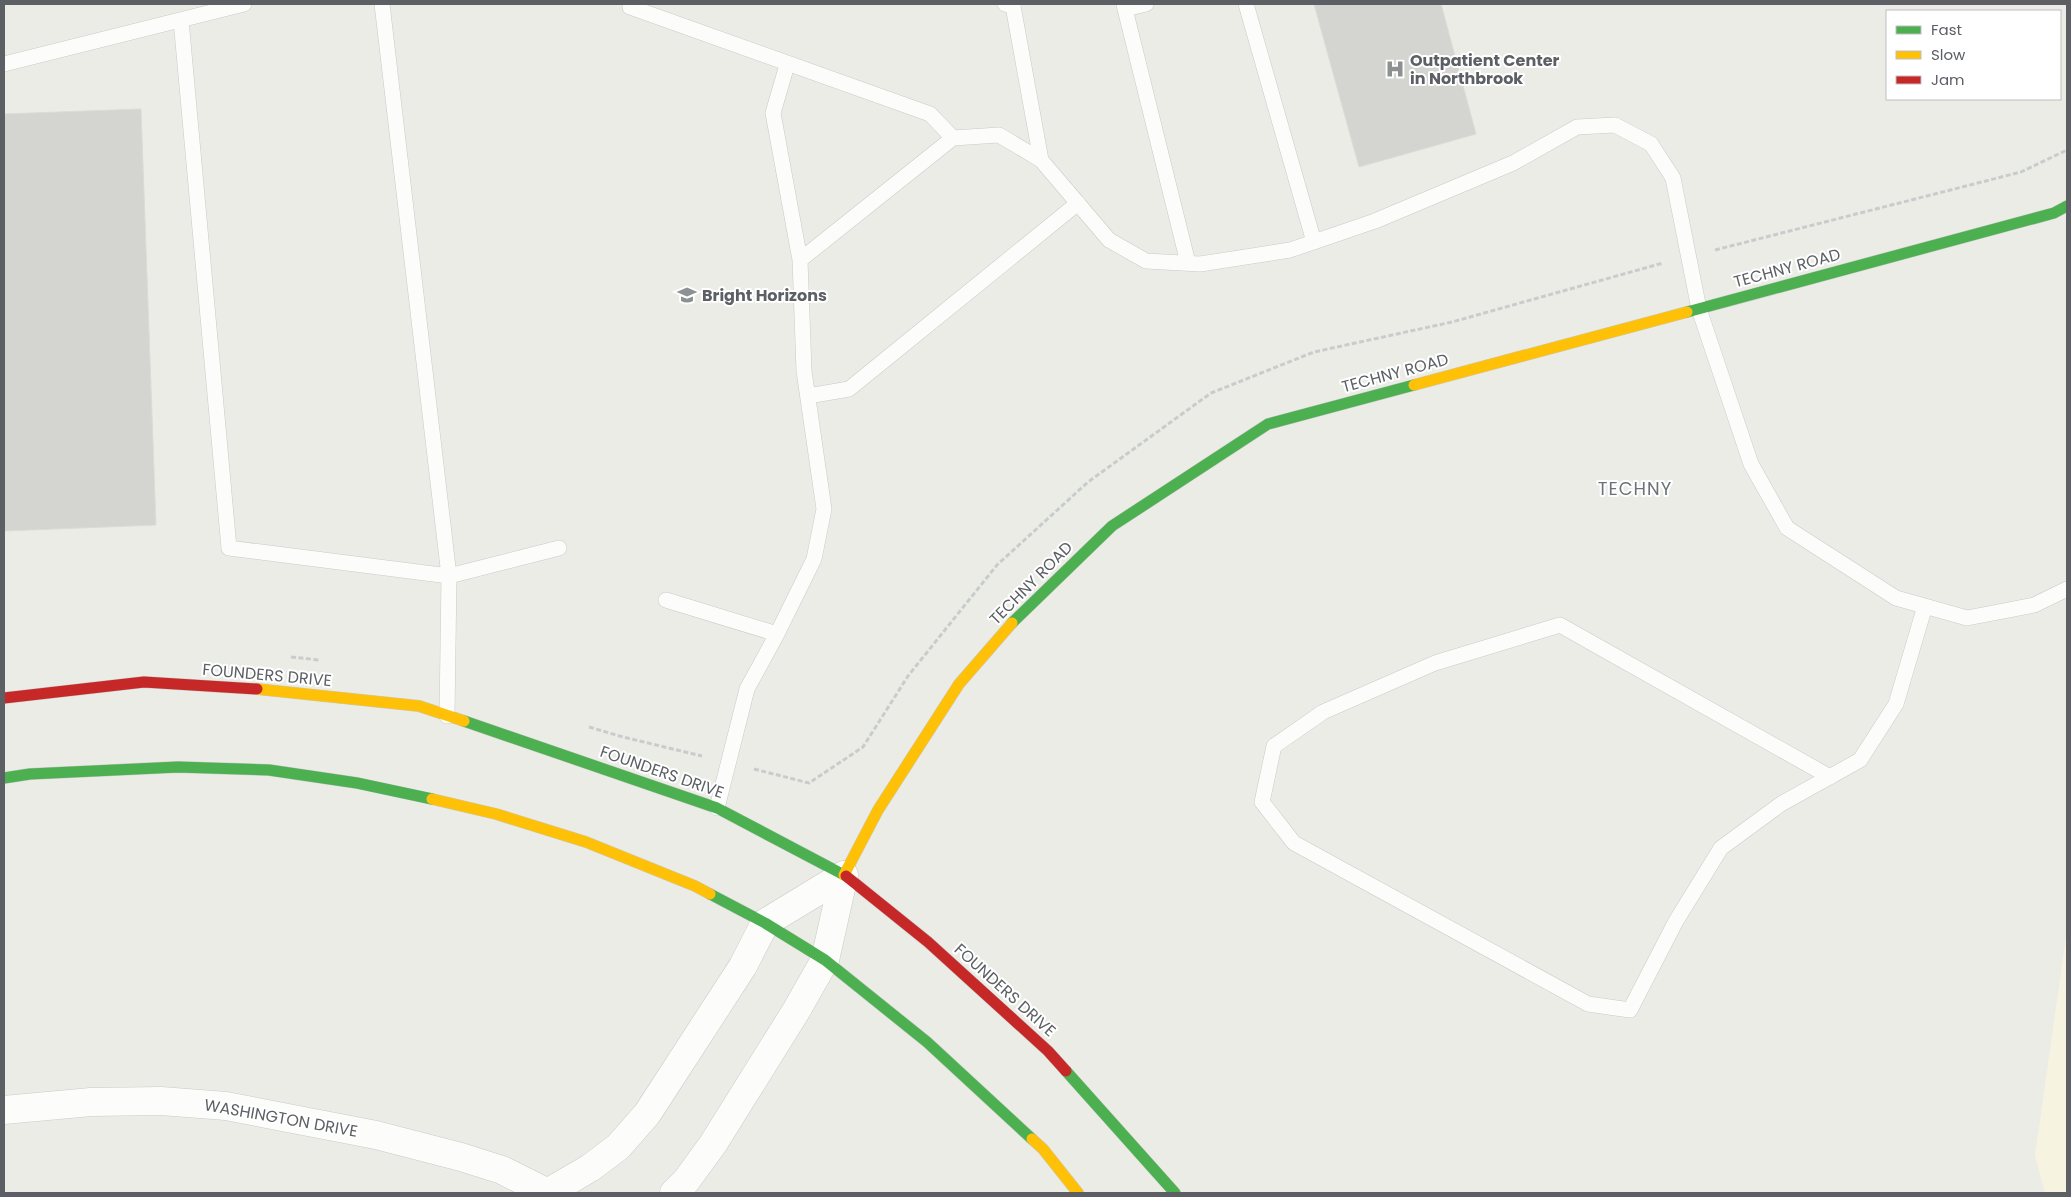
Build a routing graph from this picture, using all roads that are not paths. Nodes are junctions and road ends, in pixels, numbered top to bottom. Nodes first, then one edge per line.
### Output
1 (244, 4) edge
2 (382, 4) edge
3 (630, 4) edge
4 (1006, 4) edge
5 (1146, 4) edge
6 (1246, 4) edge
7 (1125, 6) edge
8 (181, 20) junction
9 (4, 64) edge
10 (788, 64) junction
11 (953, 138) junction
12 (1041, 160) junction
13 (1078, 203) junction
14 (2067, 206) edge
15 (1314, 242) junction
16 (800, 260) junction
17 (1188, 263) junction
18 (1699, 308) junction
19 (808, 396) junction
20 (559, 548) dead end
21 (448, 576) junction
22 (2067, 589) edge
23 (666, 600) dead end
24 (1925, 606) junction
25 (777, 634) junction
26 (4, 698) edge
27 (447, 716) junction
28 (1830, 777) junction
29 (4, 778) edge
30 (717, 808) junction
31 (844, 875) junction
32 (765, 923) junction
33 (825, 960) junction
34 (4, 1110) edge
35 (547, 1193) edge
36 (674, 1193) edge
37 (1078, 1193) edge
38 (1175, 1193) edge

1 - 8 lane
2 - 21 lane
3 - 10 lane
4 - 12 lane
5 - 7 lane
6 - 15 lane
7 - 17 lane
8 - 9 lane
8 - 21 lane
10 - 11 lane
10 - 16 lane
11 - 12 lane
11 - 16 lane
12 - 13 lane
13 - 17 lane
13 - 19 lane
14 - 18 main road, TECHNY ROAD
15 - 17 lane
15 - 18 lane
16 - 19 lane
18 - 24 lane
18 - 31 main road, TECHNY ROAD
19 - 25 lane
20 - 21 lane
21 - 27 lane
22 - 24 lane
23 - 25 lane
24 - 28 lane
25 - 30 lane
26 - 27 main road, FOUNDERS DRIVE
27 - 30 main road, FOUNDERS DRIVE
28 - 28 lane
29 - 32 main road
30 - 31 main road, FOUNDERS DRIVE
31 - 32 street
31 - 33 street
31 - 38 main road, FOUNDERS DRIVE
32 - 33 main road
32 - 35 street
33 - 36 street
33 - 37 main road
34 - 35 street, WASHINGTON DRIVE

